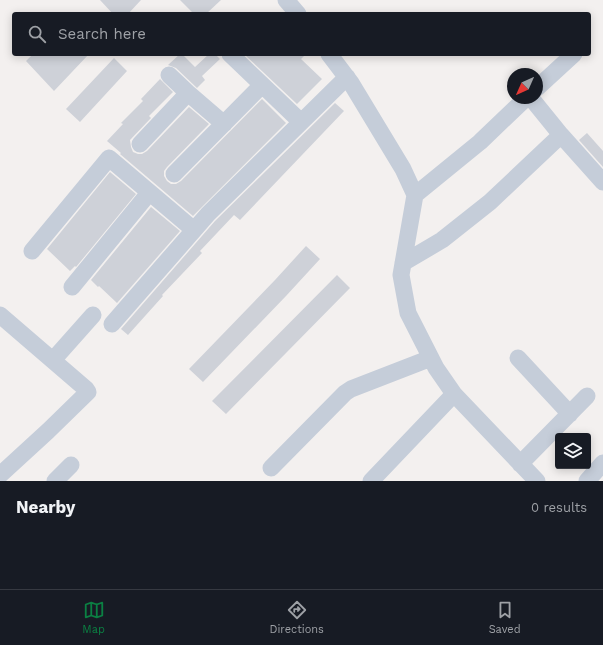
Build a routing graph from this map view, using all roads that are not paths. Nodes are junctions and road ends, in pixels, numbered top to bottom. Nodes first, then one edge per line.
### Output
1 (286, 0) edge
2 (296, 12) edge
3 (232, 56) edge
4 (331, 56) edge
5 (572, 56) edge
6 (169, 75) dead end
7 (347, 77) junction
8 (543, 82) edge
9 (262, 85) junction
10 (188, 93) junction
11 (520, 104) edge
12 (536, 104) edge
13 (301, 122) junction
14 (224, 124) junction
15 (561, 135) junction
16 (140, 144) dead end
17 (174, 174) dead end
18 (603, 182) edge
19 (149, 193) junction
20 (415, 195) junction
21 (194, 230) junction
22 (32, 251) dead end
23 (403, 263) junction
24 (72, 287) dead end
25 (0, 315) edge
26 (93, 315) dead end
27 (112, 324) dead end
28 (432, 358) junction
29 (518, 358) dead end
30 (53, 360) junction
31 (454, 394) junction
32 (587, 396) dead end
33 (570, 414) junction
34 (603, 464) edge
35 (71, 465) dead end
36 (271, 468) dead end
37 (0, 475) edge
38 (528, 475) edge
39 (381, 478) edge
40 (55, 481) edge
41 (587, 481) edge

1 - 2 street
3 - 9 street
4 - 7 street
5 - 8 street
6 - 10 street
7 - 13 street
7 - 20 street
9 - 13 street
9 - 14 street
10 - 14 street
10 - 16 street
11 - 20 street
12 - 15 street
13 - 21 street
14 - 17 street
15 - 18 street
15 - 23 street
19 - 21 street
19 - 22 street
19 - 24 street
20 - 23 street
21 - 27 street
23 - 28 street
25 - 30 street
26 - 30 street
28 - 31 street
28 - 36 street
29 - 33 street
30 - 37 street
31 - 38 street
31 - 39 street
32 - 33 street
33 - 38 street
34 - 41 street
35 - 40 street

